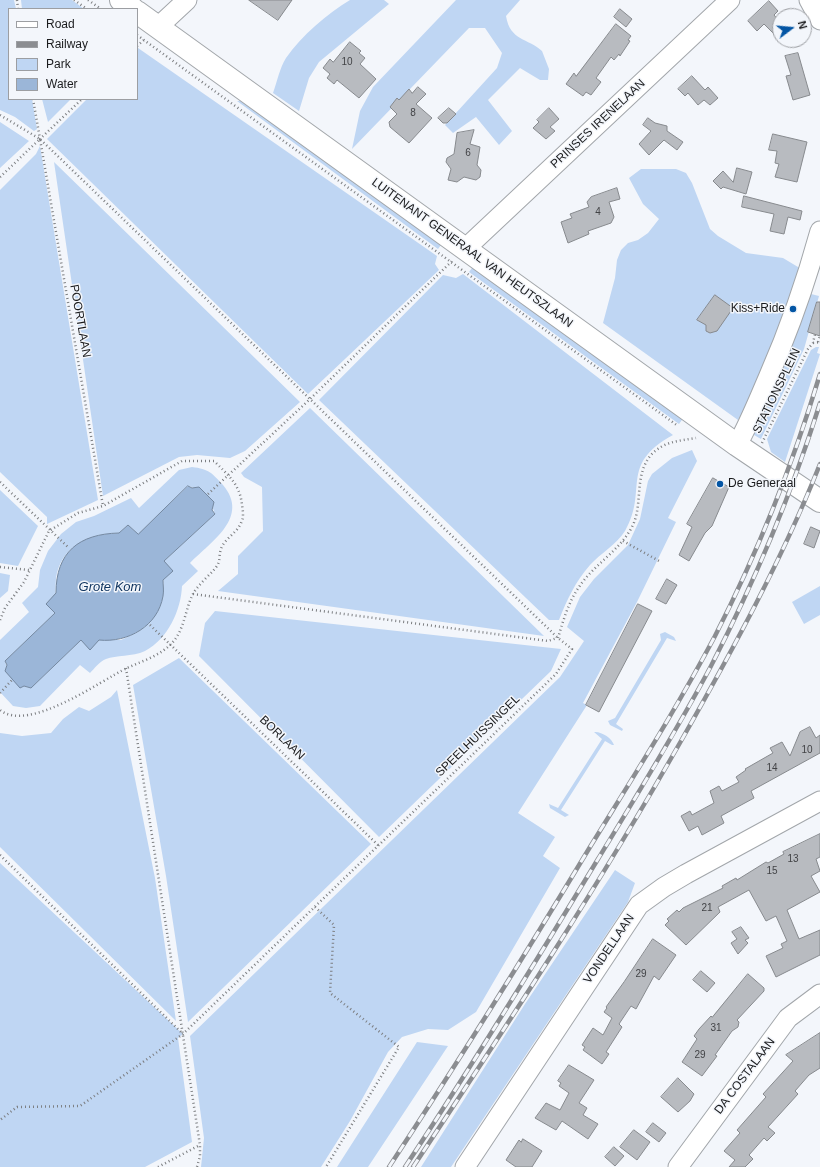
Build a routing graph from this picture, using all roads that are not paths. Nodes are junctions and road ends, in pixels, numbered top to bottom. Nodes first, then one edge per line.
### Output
1 (121, 0) edge
2 (187, 0) edge
3 (730, 0) edge
4 (809, 0) edge
5 (132, 8) edge
6 (138, 14) edge
7 (820, 20) edge
8 (151, 34) junction
9 (820, 231) edge
10 (459, 255) junction
11 (737, 445) junction
12 (816, 500) edge
13 (820, 801) edge
14 (820, 994) edge
15 (465, 1167) edge
16 (678, 1167) edge

1 - 5 main road
2 - 8 street
3 - 10 street, PRINSES IRENELAAN
4 - 7 street
6 - 8 main road, LUITENANT GENERAAL VAN HEUTSZLAAN
8 - 10 main road, LUITENANT GENERAAL VAN HEUTSZLAAN
9 - 11 street
10 - 11 main road, LUITENANT GENERAAL VAN HEUTSZLAAN
11 - 12 main road, LUITENANT GENERAAL VAN HEUTSZLAAN
13 - 15 street, VONDELLAAN
14 - 16 street, DA COSTALAAN

